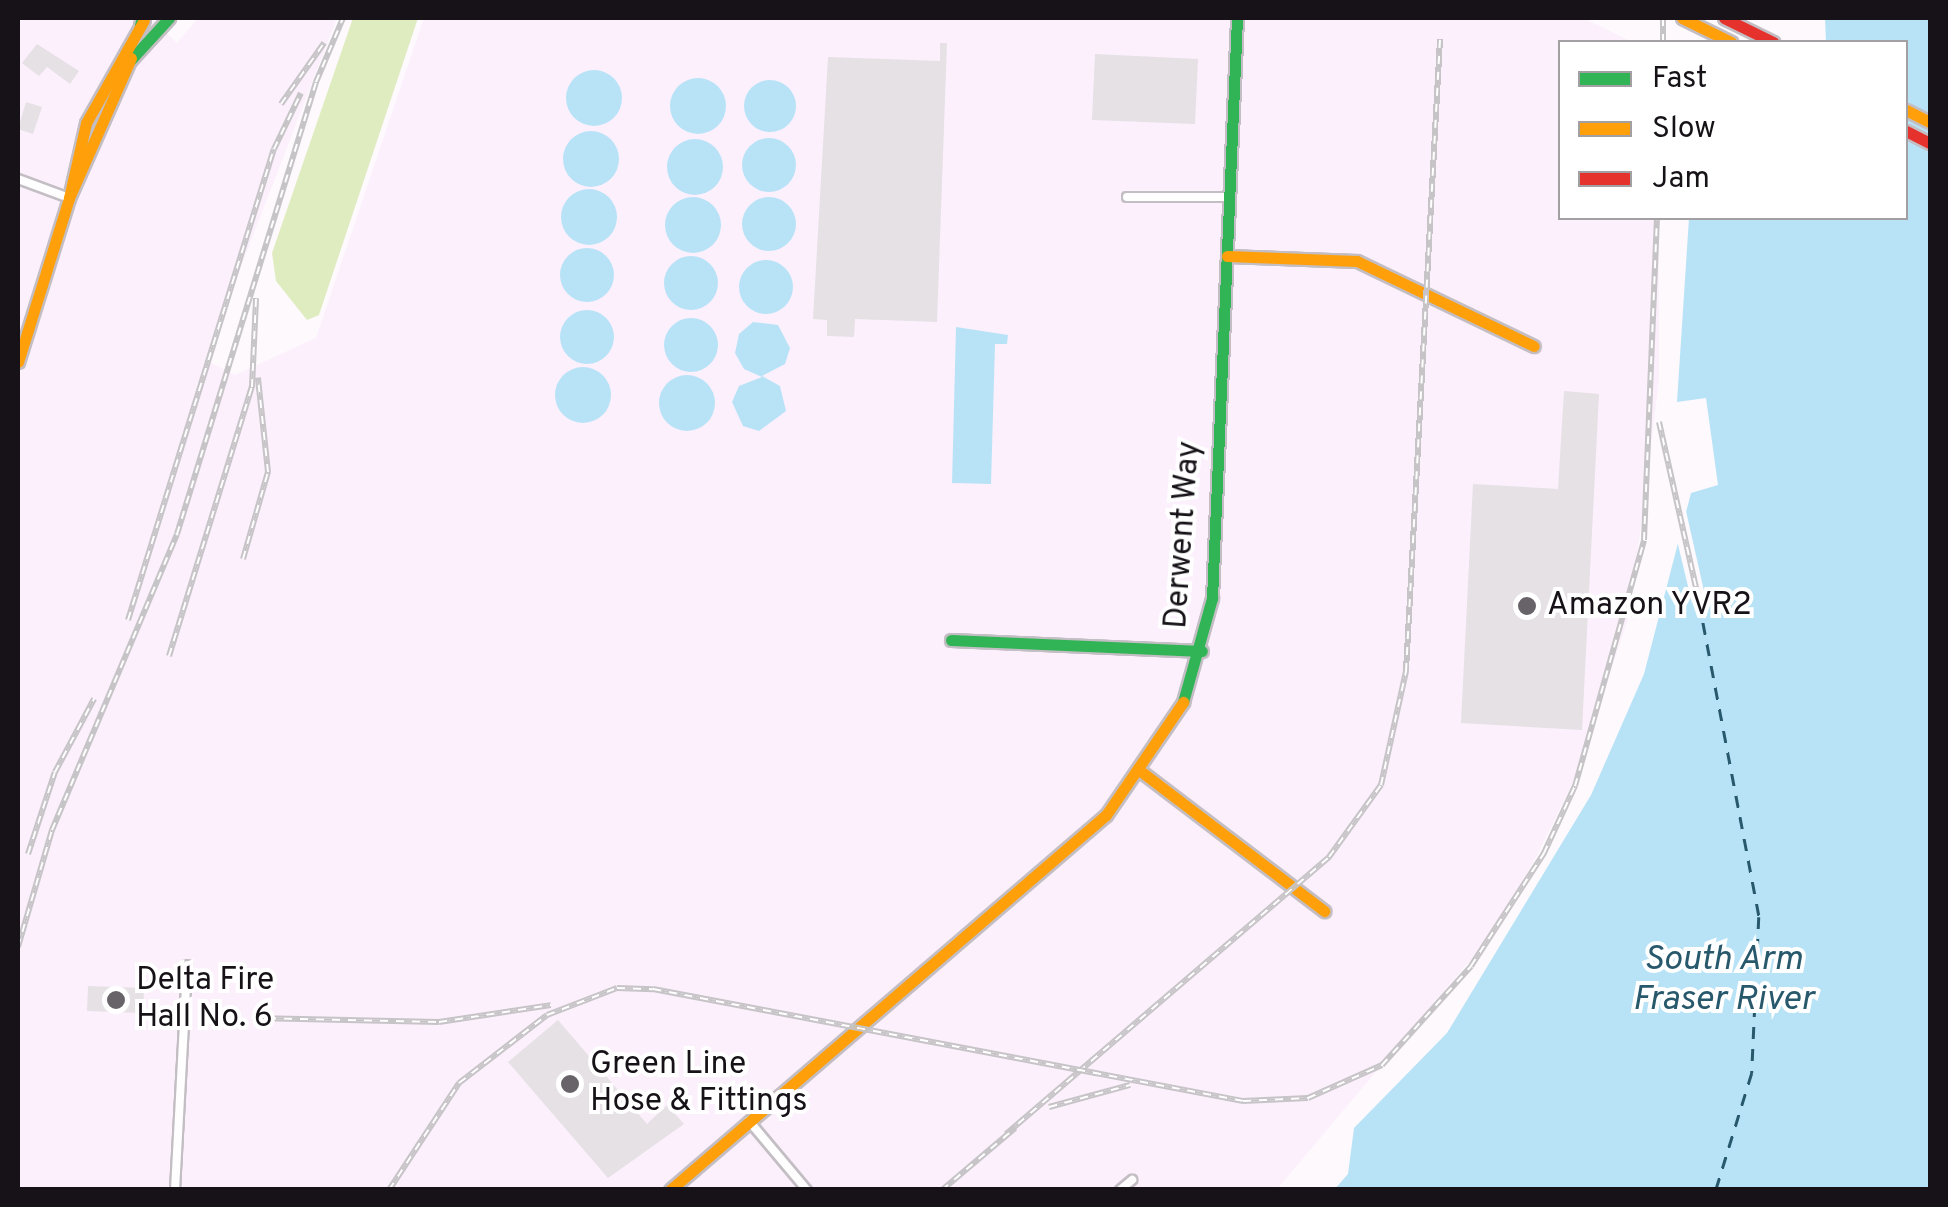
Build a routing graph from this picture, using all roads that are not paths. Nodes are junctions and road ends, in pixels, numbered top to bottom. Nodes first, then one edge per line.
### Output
1 (159, 18) edge
2 (169, 18) edge
3 (1237, 18) edge
4 (1682, 18) edge
5 (1724, 18) edge
6 (142, 20) edge
7 (1727, 40) edge
8 (1769, 40) edge
9 (126, 65) junction
10 (1908, 132) edge
11 (1930, 144) edge
12 (18, 179) edge
13 (1127, 197) dead end
14 (70, 198) junction
15 (1230, 198) junction
16 (1228, 256) junction
17 (1534, 346) dead end
18 (18, 362) edge
19 (950, 640) dead end
20 (1202, 651) junction
21 (1142, 773) junction
22 (1324, 912) dead end
23 (187, 965) dead end
24 (749, 1121) junction
25 (1132, 1180) dead end
26 (175, 1190) edge
27 (670, 1190) edge
28 (807, 1190) edge
29 (1120, 1190) edge

1 - 9 main road
2 - 9 main road
3 - 15 main road, Derwent Way
4 - 7 main road
5 - 8 main road
6 - 14 main road
9 - 14 main road
10 - 11 main road
12 - 14 street
13 - 15 street
14 - 18 main road
15 - 16 main road, Derwent Way
16 - 17 main road
16 - 20 main road, Derwent Way
19 - 20 main road
20 - 21 main road, Derwent Way
21 - 22 main road
21 - 24 main road, Derwent Way
23 - 26 street
24 - 27 main road, Derwent Way
24 - 28 street
25 - 29 street

